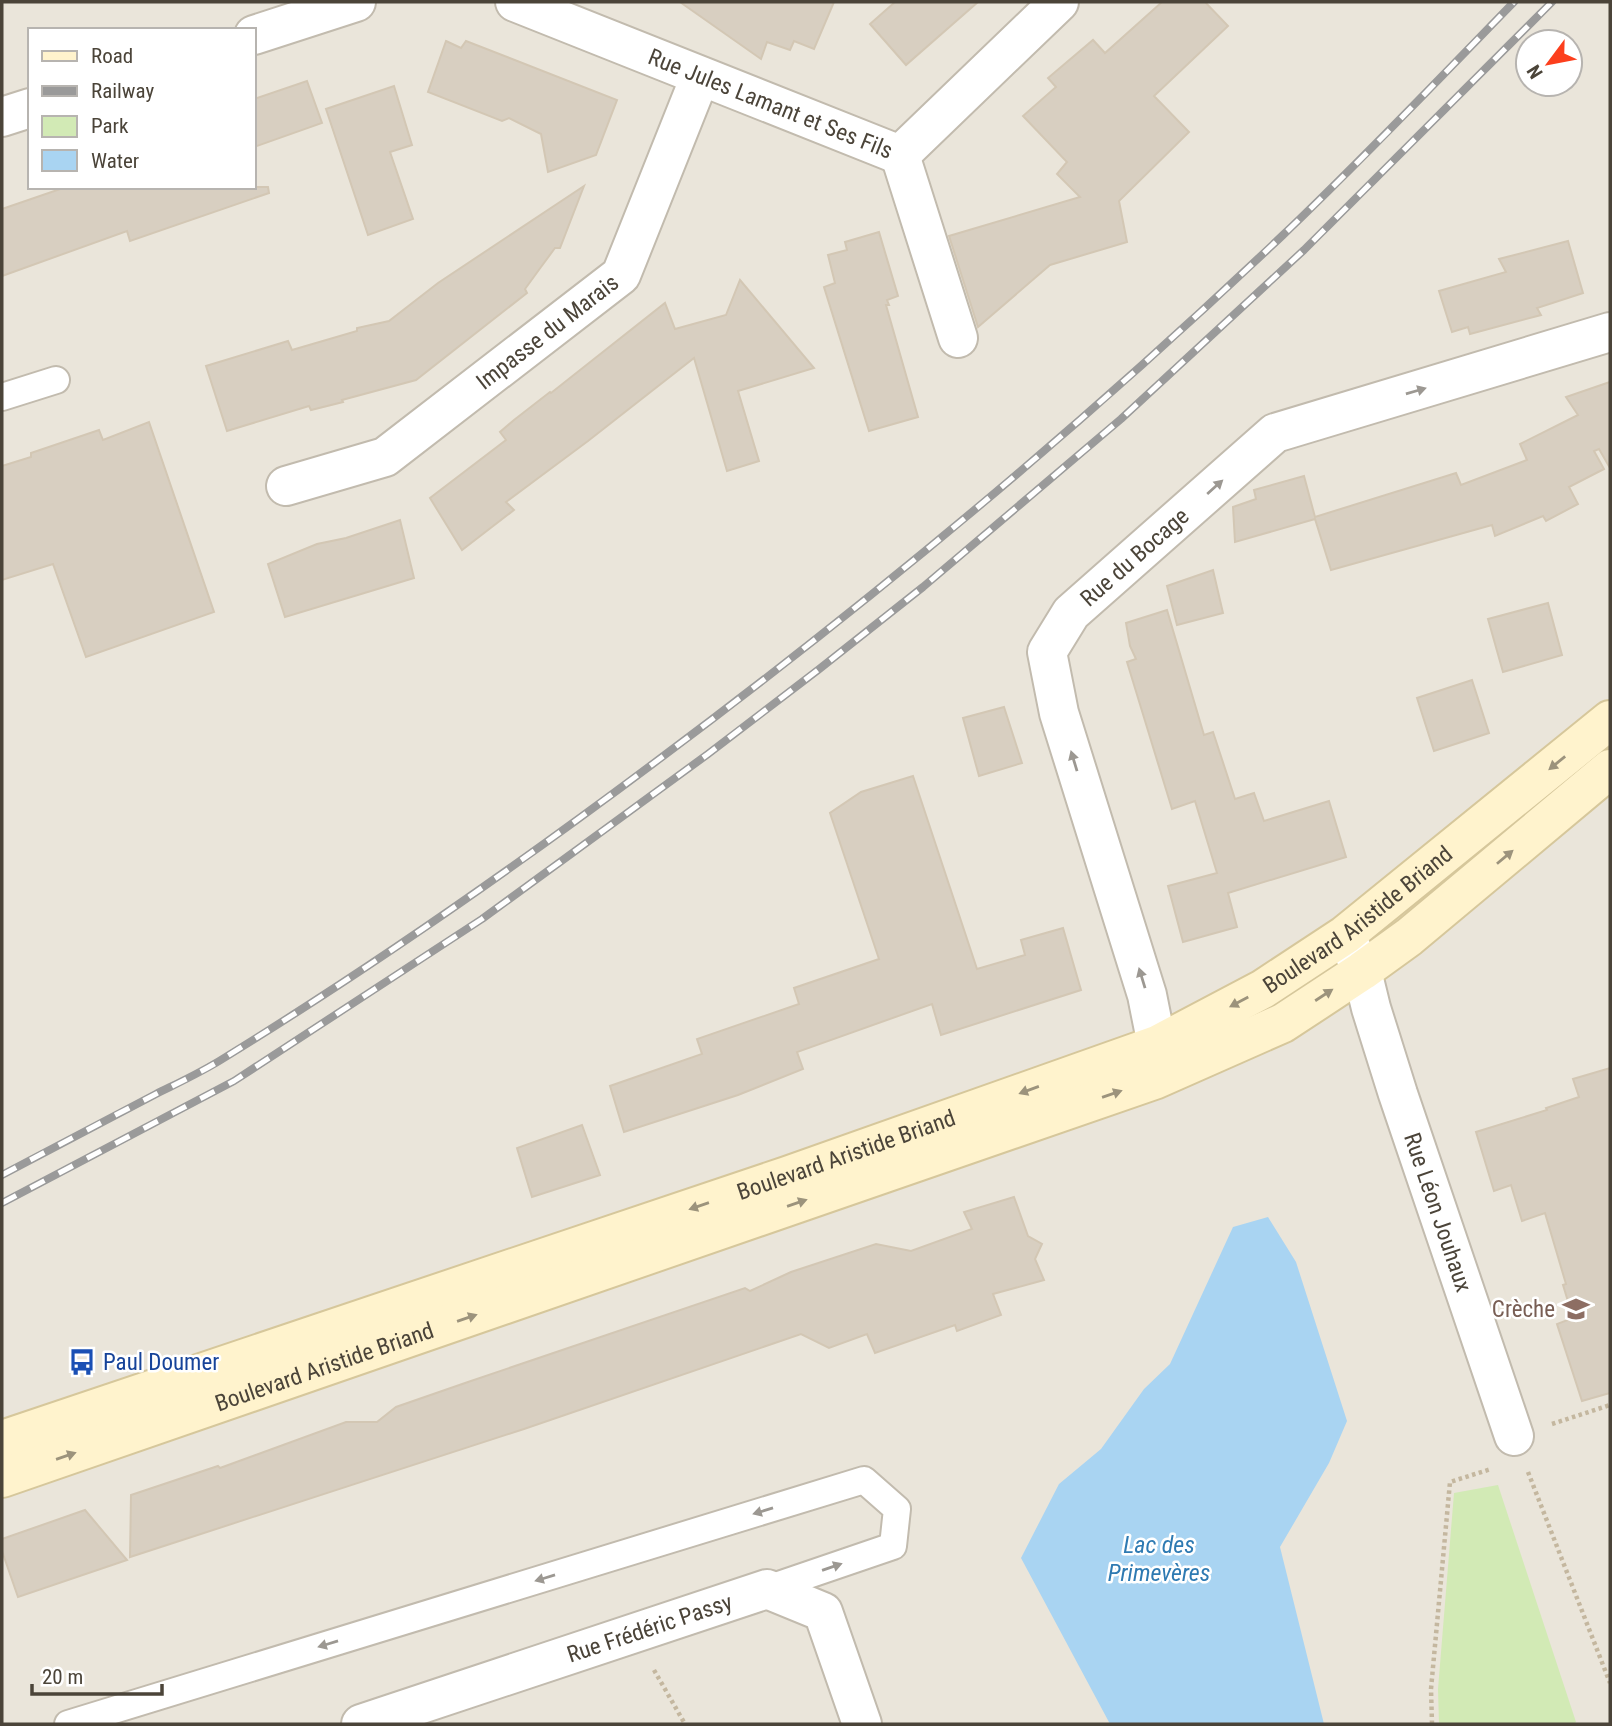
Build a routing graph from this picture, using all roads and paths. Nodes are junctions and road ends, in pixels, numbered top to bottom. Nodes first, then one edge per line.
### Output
1 (356, 2) edge
2 (515, 2) edge
3 (1059, 2) edge
4 (256, 34) edge
5 (700, 77) junction
6 (28, 109) edge
7 (2, 117) edge
8 (900, 155) junction
9 (1610, 332) edge
10 (958, 338) dead end
11 (56, 380) dead end
12 (2, 397) edge
13 (286, 485) dead end
14 (1610, 720) edge
15 (1610, 769) edge
16 (1345, 935) junction
17 (1362, 971) junction
18 (1157, 1045) junction
19 (1610, 1405) edge
20 (2, 1440) edge
21 (1518, 1447) junction
22 (2, 1478) edge
23 (767, 1589) junction
24 (633, 1634) junction
25 (1610, 1683) edge
26 (68, 1724) edge
27 (361, 1724) edge
28 (685, 1724) edge
29 (862, 1724) edge
30 (1432, 1724) edge

1 - 4 street
2 - 5 street, Rue Jules Lamant et Ses Fils
3 - 8 street, Rue Jules Lamant et Ses Fils
5 - 8 street, Rue Jules Lamant et Ses Fils
5 - 13 street, Impasse du Marais
6 - 7 street
8 - 10 street
18 -> 9 street, Rue du Bocage
11 - 12 lane
14 -> 16 main road, Boulevard Aristide Briand
17 -> 15 main road, Boulevard Aristide Briand
16 - 17 street, Rue Léon Jouhaux
16 -> 18 main road, Boulevard Aristide Briand
17 - 21 street, Rue Léon Jouhaux
22 -> 17 main road, Boulevard Aristide Briand
18 -> 20 main road, Boulevard Aristide Briand
19 - 21 path
21 - 25 path
21 - 30 path
23 - 24 street, Rue Frédéric Passy
23 -> 26 lane
23 - 29 street
24 - 27 street, Rue Frédéric Passy
24 - 28 path

